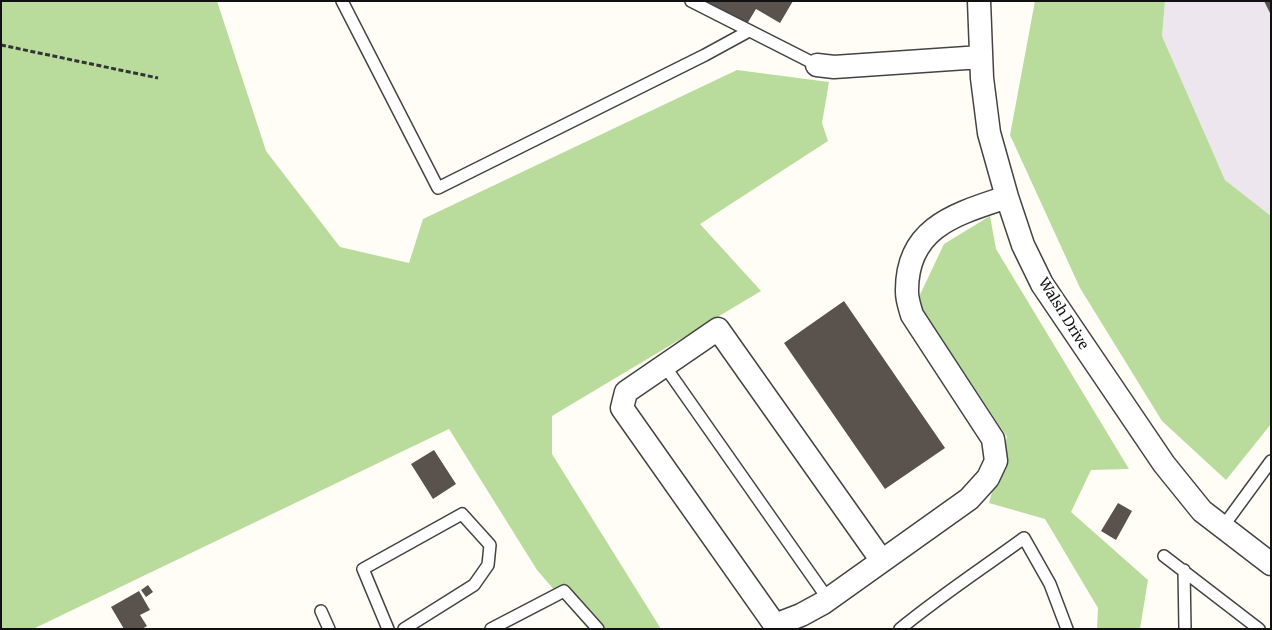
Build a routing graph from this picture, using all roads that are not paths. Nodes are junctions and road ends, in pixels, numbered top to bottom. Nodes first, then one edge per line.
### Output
1 (342, 1) edge
2 (690, 1) edge
3 (980, 1) edge
4 (749, 30) junction
5 (981, 57) junction
6 (817, 65) joint
7 (1007, 197) junction
8 (664, 366) junction
9 (1271, 461) edge
10 (1222, 528) junction
11 (1164, 556) dead end
12 (882, 561) junction
13 (1271, 564) edge
14 (1184, 570) junction
15 (828, 599) junction
16 (321, 611) dead end
17 (1242, 615) junction
18 (329, 629) edge
19 (388, 629) edge
20 (404, 629) edge
21 (491, 629) edge
22 (598, 629) edge
23 (900, 629) edge
24 (1067, 629) edge
25 (1185, 629) edge
26 (1242, 629) edge
27 (1259, 629) edge

1 - 4 lane
2 - 4 lane
3 - 5 street, Walsh Drive
4 - 6 lane
5 - 6 street
5 - 7 street, Walsh Drive
7 - 10 street, Walsh Drive
7 - 12 street
8 - 12 street
8 - 15 lane
8 - 15 street
9 - 10 lane
10 - 13 street, Walsh Drive
11 - 14 lane
12 - 15 street
14 - 17 lane
14 - 25 lane
16 - 18 lane
17 - 26 lane
17 - 27 lane
19 - 20 lane
21 - 22 lane
23 - 24 lane

